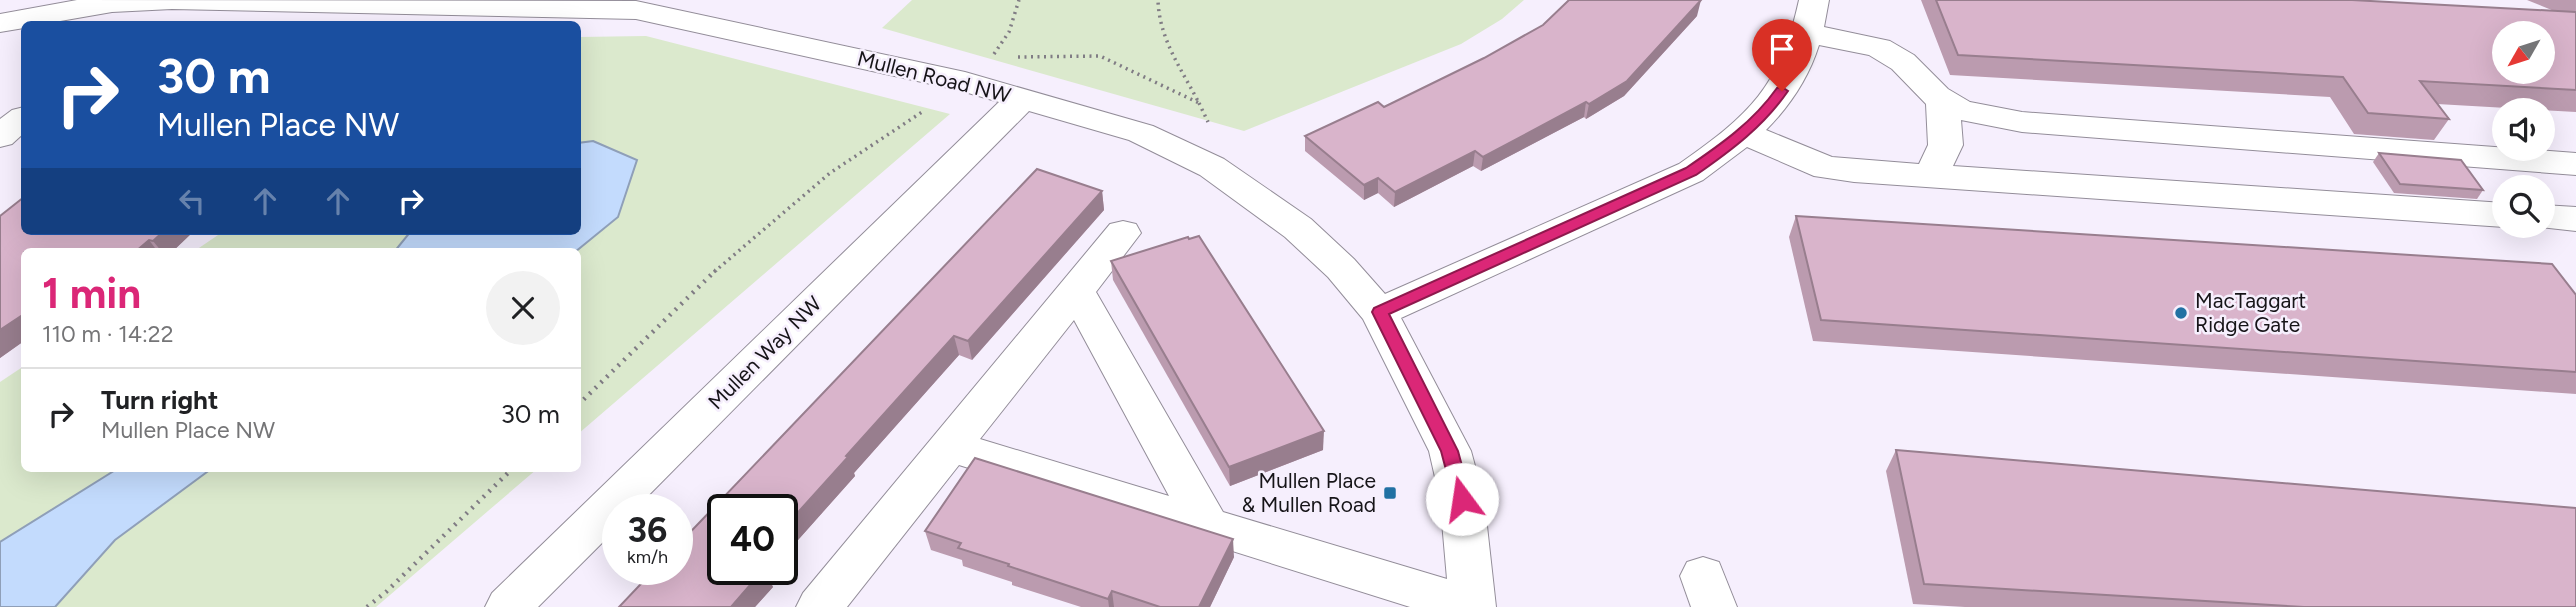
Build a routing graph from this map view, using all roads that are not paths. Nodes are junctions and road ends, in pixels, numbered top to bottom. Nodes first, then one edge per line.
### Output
1 (640, 5) edge
2 (110, 9) edge
3 (1812, 17) edge
4 (0, 23) edge
5 (1023, 99) junction
6 (1943, 100) junction
7 (21, 119) edge
8 (1744, 133) junction
9 (0, 136) edge
10 (2486, 158) junction
11 (2576, 164) edge
12 (2499, 175) edge
13 (1929, 176) junction
14 (2492, 214) edge
15 (2555, 218) edge
16 (2576, 219) edge
17 (1123, 233) dead end
18 (1077, 291) junction
19 (1380, 312) junction
20 (950, 446) junction
21 (1206, 522) junction
22 (508, 607) edge
23 (819, 607) edge
24 (1473, 607) edge

1 - 2 street, Mullen Road NW
1 - 5 street, Mullen Road NW
2 - 4 street, Mullen Road NW
3 - 6 street
3 - 8 street
5 - 19 street, Mullen Road NW
5 - 22 street, Mullen Way NW
6 - 10 street
6 - 13 street
7 - 9 street
8 - 13 street
8 - 19 street
10 - 11 street
10 - 12 street
13 - 14 street
15 - 16 street
17 - 18 street
18 - 20 street
18 - 21 street
19 - 24 street, Mullen Road NW
20 - 21 street
20 - 23 street
21 - 24 street

